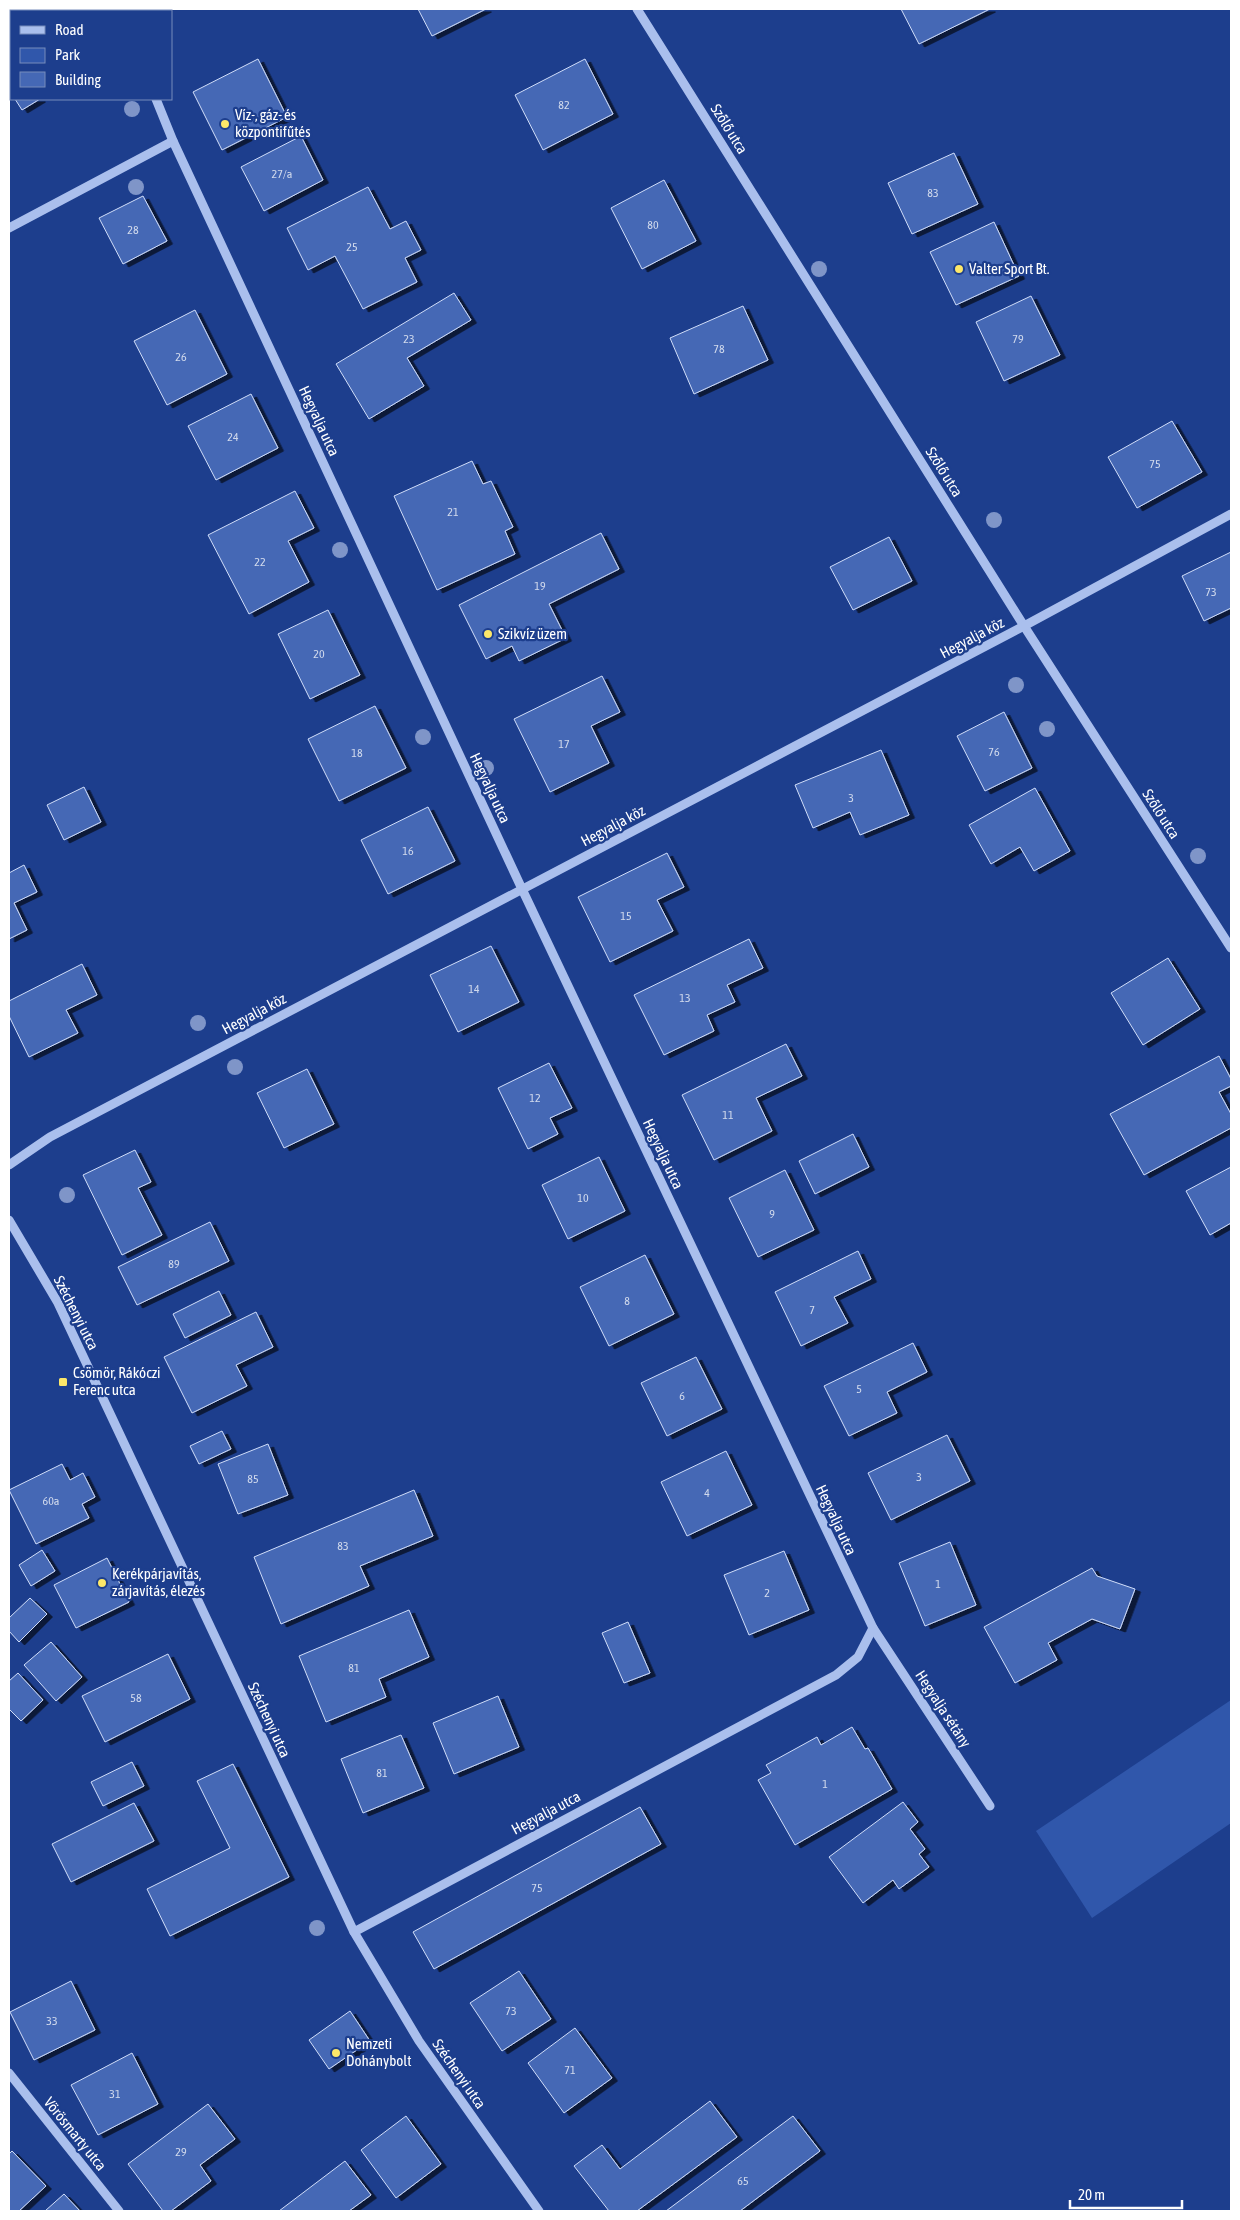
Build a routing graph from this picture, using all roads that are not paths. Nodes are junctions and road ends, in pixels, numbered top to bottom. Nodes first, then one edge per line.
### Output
1 (637, 9) edge
2 (156, 100) edge
3 (173, 140) junction
4 (9, 228) edge
5 (1231, 514) edge
6 (1024, 626) junction
7 (522, 889) junction
8 (1231, 948) edge
9 (9, 1165) edge
10 (9, 1220) edge
11 (872, 1628) junction
12 (990, 1806) dead end
13 (354, 1932) junction
14 (9, 2073) edge
15 (119, 2211) edge
16 (539, 2211) edge

1 - 6 street, Szőlő utca
2 - 3 street, Hegyalja utca
3 - 4 street
3 - 7 street, Hegyalja utca
5 - 6 street, Hegyalja köz
6 - 7 street, Hegyalja köz
6 - 8 street, Szőlő utca
7 - 9 street, Hegyalja köz
7 - 11 street, Hegyalja utca
10 - 13 street, Széchenyi utca
11 - 12 street, Hegyalja sétány
11 - 13 street, Hegyalja utca
13 - 16 street, Széchenyi utca
14 - 15 street, Vörösmarty utca

